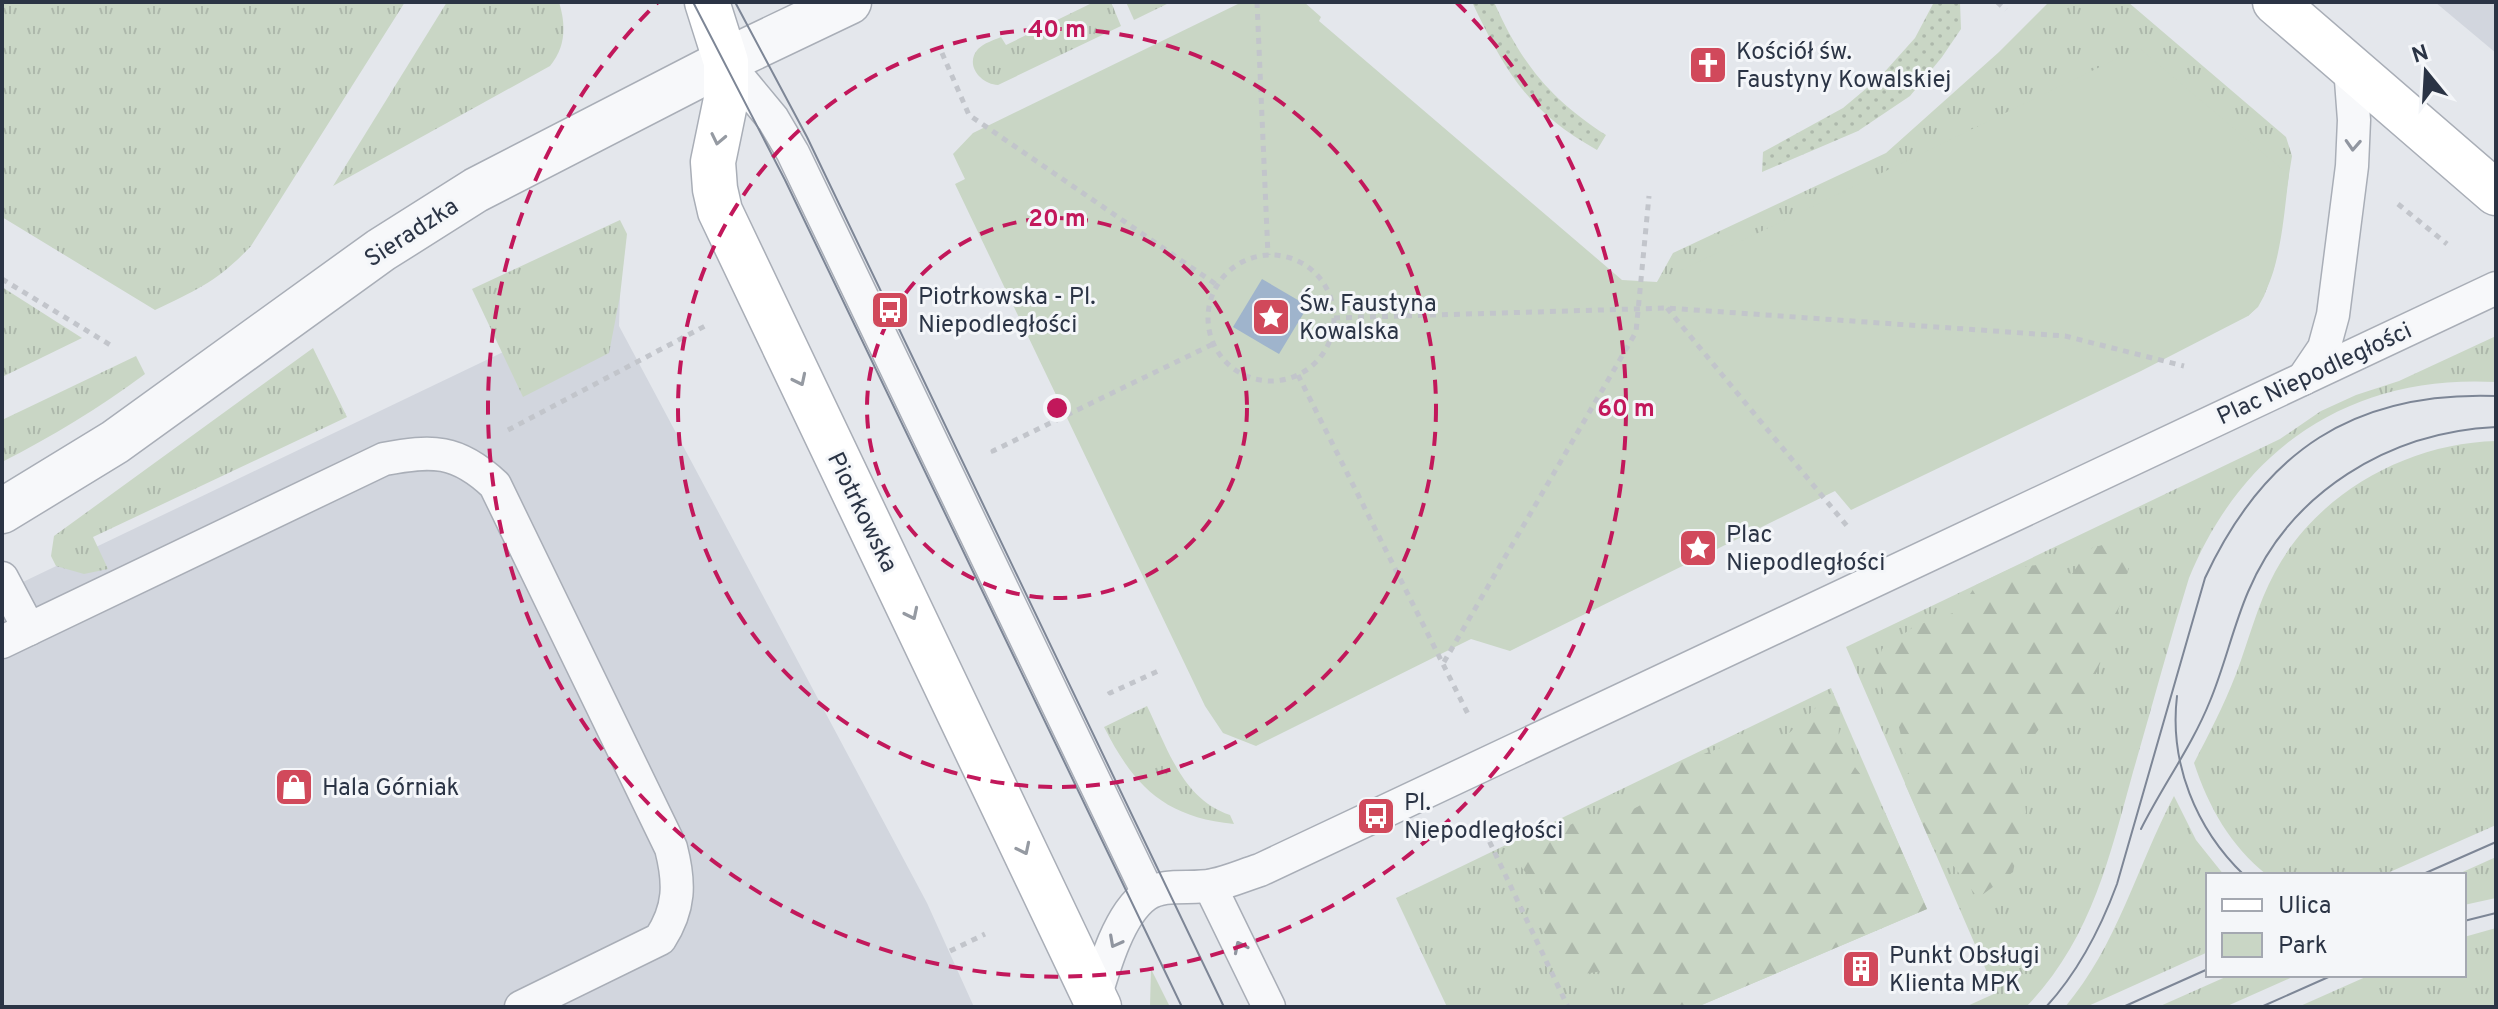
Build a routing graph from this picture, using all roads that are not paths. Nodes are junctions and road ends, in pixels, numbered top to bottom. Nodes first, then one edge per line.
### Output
1 (707, 2) edge
2 (849, 2) edge
3 (2275, 2) edge
4 (726, 62) junction
5 (2350, 67) junction
6 (2496, 193) edge
7 (2496, 288) edge
8 (2303, 379) junction
9 (2, 511) edge
10 (2, 578) edge
11 (16, 635) edge
12 (1210, 886) junction
13 (1148, 893) junction
14 (1097, 1002) edge
15 (521, 1007) edge
16 (1269, 1007) edge

1 - 4 street, Piotrkowska
2 - 4 street, Sieradzka
3 - 5 street
4 - 9 street, Sieradzka
4 - 13 lane
4 -> 14 street, Piotrkowska
5 - 6 street
5 -> 8 lane
7 - 8 lane, Plac Niepodległości
8 - 12 lane, Plac Niepodległości
10 - 11 lane
11 - 15 lane
12 - 13 lane, Plac Niepodległości
16 -> 12 lane
13 -> 14 lane

